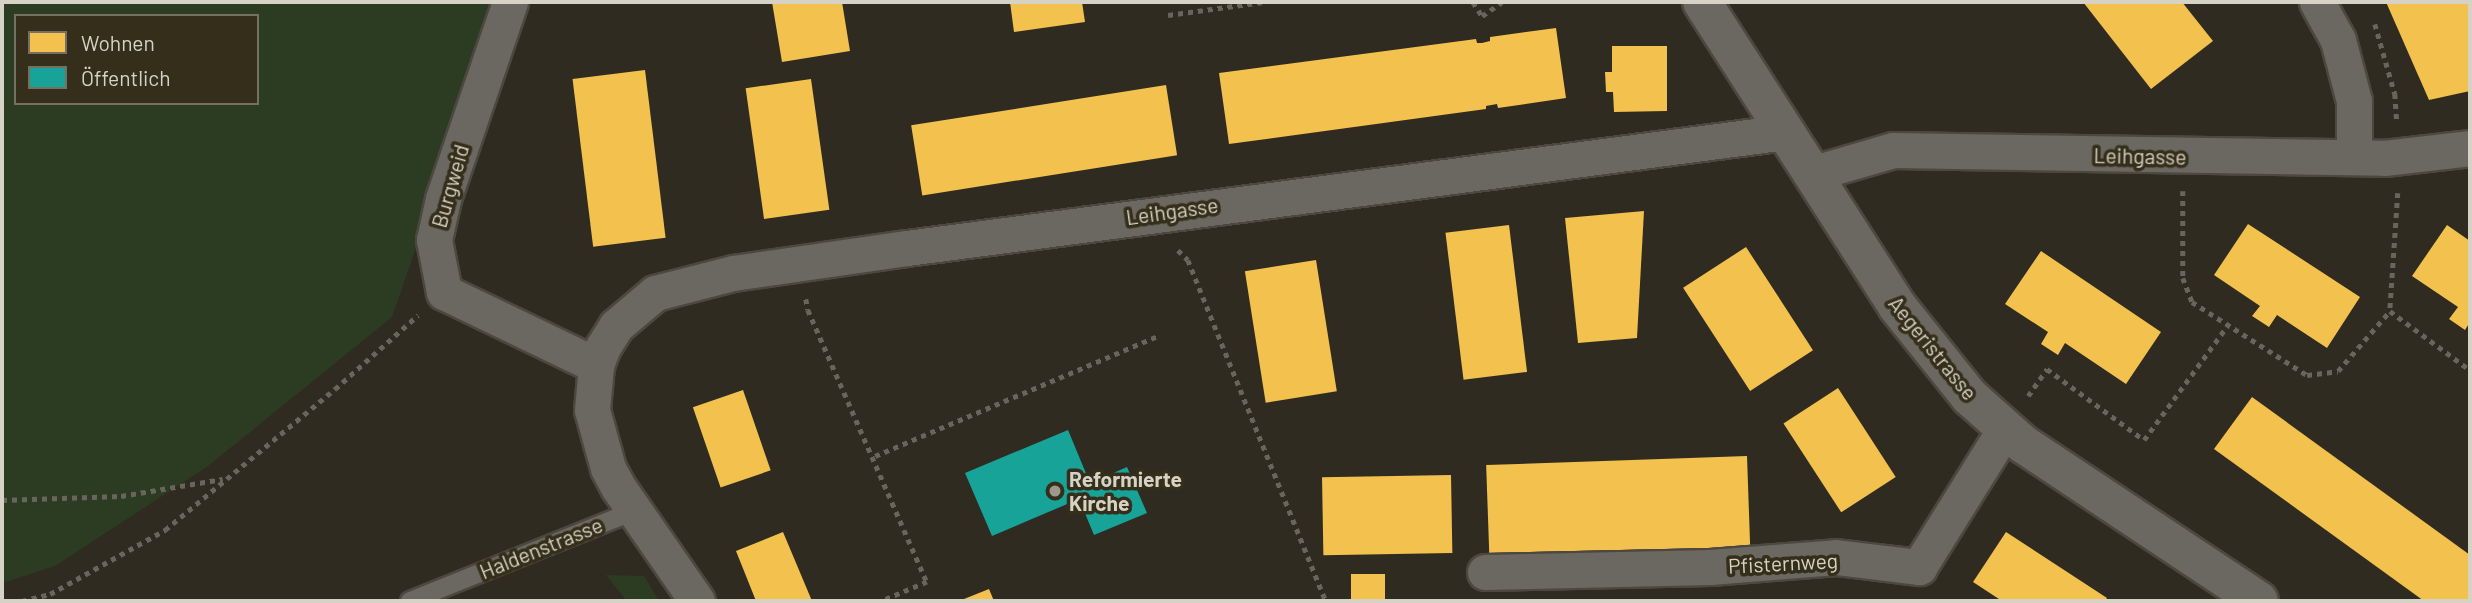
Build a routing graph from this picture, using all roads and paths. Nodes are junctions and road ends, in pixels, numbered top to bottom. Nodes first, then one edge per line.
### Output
1 (510, 2) edge
2 (1263, 2) edge
3 (1473, 2) edge
4 (1502, 2) edge
5 (1702, 2) edge
6 (2317, 2) edge
7 (1168, 15) dead end
8 (1786, 132) junction
9 (2470, 148) edge
10 (2183, 157) junction
11 (2399, 157) junction
12 (2354, 158) junction
13 (1814, 173) junction
14 (1163, 212) junction
15 (800, 264) junction
16 (444, 292) junction
17 (2390, 311) junction
18 (2228, 325) junction
19 (1157, 336) dead end
20 (596, 365) junction
21 (2470, 370) edge
22 (2005, 429) junction
23 (875, 456) junction
24 (223, 479) junction
25 (2, 500) edge
26 (634, 511) junction
27 (1485, 572) dead end
28 (22, 601) edge
29 (410, 601) edge
30 (697, 601) edge
31 (882, 601) edge
32 (1326, 601) edge
33 (2259, 601) edge

1 - 16 street, Burgweid
2 - 7 path
3 - 4 path
5 - 8 street, Aegeristrasse
6 - 12 street
8 - 13 street, Aegeristrasse
8 - 14 street, Leihgasse
9 - 11 street, Leihgasse
10 - 12 street, Leihgasse
10 - 13 street, Leihgasse
10 - 18 path
11 - 12 street, Leihgasse
11 - 17 path
13 - 22 street, Aegeristrasse
14 - 15 street, Leihgasse
14 - 32 path
15 - 20 street, Leihgasse
15 - 23 path
16 - 20 street
16 - 24 path
17 - 18 path
17 - 21 path
18 - 22 path
19 - 23 path
20 - 26 street, Haldenstrasse
22 - 27 street, Pfisternweg
22 - 33 street, Aegeristrasse
23 - 31 path
24 - 25 path
24 - 28 path
26 - 29 lane, Haldenstrasse
26 - 30 street, Haldenstrasse

